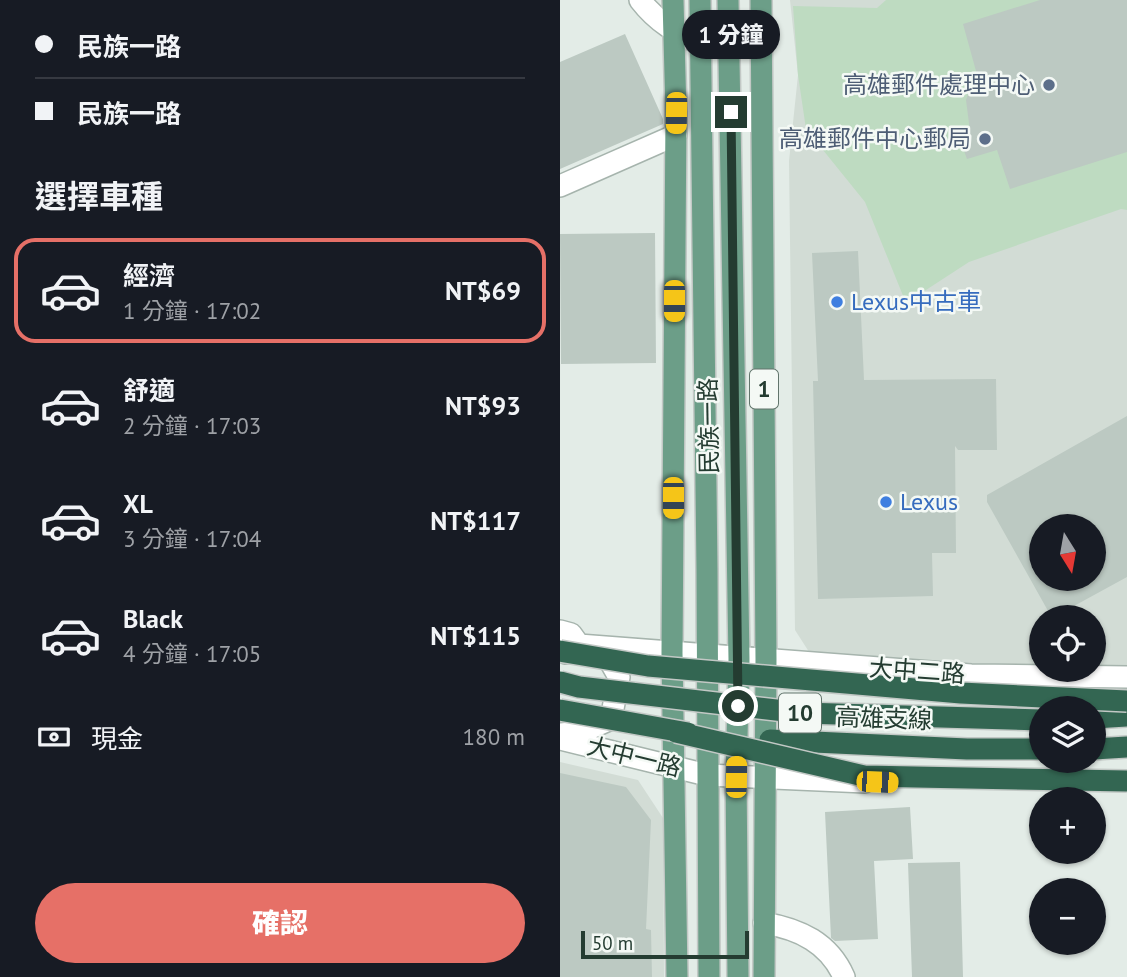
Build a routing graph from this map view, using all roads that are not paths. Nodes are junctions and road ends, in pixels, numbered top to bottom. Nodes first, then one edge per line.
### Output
1 (640, 0) edge
2 (673, 0) edge
3 (699, 0) edge
4 (729, 0) edge
5 (761, 0) edge
6 (673, 32) junction
7 (701, 44) junction
8 (676, 135) junction
9 (560, 186) edge
10 (560, 631) edge
11 (566, 646) edge
12 (602, 647) junction
13 (672, 653) junction
14 (708, 656) junction
15 (560, 658) edge
16 (739, 659) junction
17 (766, 659) junction
18 (1127, 677) edge
19 (560, 682) edge
20 (1127, 701) edge
21 (560, 710) edge
22 (1127, 716) edge
23 (1106, 717) edge
24 (1029, 720) edge
25 (676, 732) junction
26 (560, 736) edge
27 (1127, 747) edge
28 (1106, 748) edge
29 (1029, 749) edge
30 (674, 767) junction
31 (707, 775) junction
32 (736, 777) junction
33 (764, 778) junction
34 (1127, 781) edge
35 (764, 923) junction
36 (677, 977) edge
37 (709, 977) edge
38 (738, 977) edge
39 (764, 977) edge
40 (844, 977) edge

1 - 6 street
2 - 6 main road, 民族一路
3 - 7 main road, 民族一路
4 - 16 main road, 民族一路 / 1
5 - 17 main road, 1
6 - 7 street
6 - 8 main road, 民族一路
7 - 14 main road, 民族一路
8 - 9 street
8 - 13 main road, 民族一路
10 - 11 street
11 - 12 street
11 - 15 street
11 - 20 highway, bridge
12 - 13 street
12 - 26 street
13 - 14 street
13 - 30 main road, 民族一路
14 - 16 street, 大中二路
14 - 31 main road, 民族一路
16 - 17 street, 大中二路
16 - 32 main road, 民族一路 / 1
17 - 18 street, 大中二路
17 - 33 main road, 1
19 - 24 highway, 高雄支線 / 10, bridge
21 - 25 highway, 高雄支線 / 10, bridge
22 - 23 highway
25 - 29 highway, 高雄支線 / 10, bridge
25 - 34 highway, bridge
26 - 30 street, 大中一路
27 - 28 highway
30 - 31 street, 大中一路
30 - 36 main road, 民族一路
31 - 32 street
31 - 37 main road, 民族一路
32 - 33 street
32 - 38 main road, 民族一路 / 1
33 - 34 street
33 - 35 main road, 1
35 - 39 main road, 1
35 - 40 street

